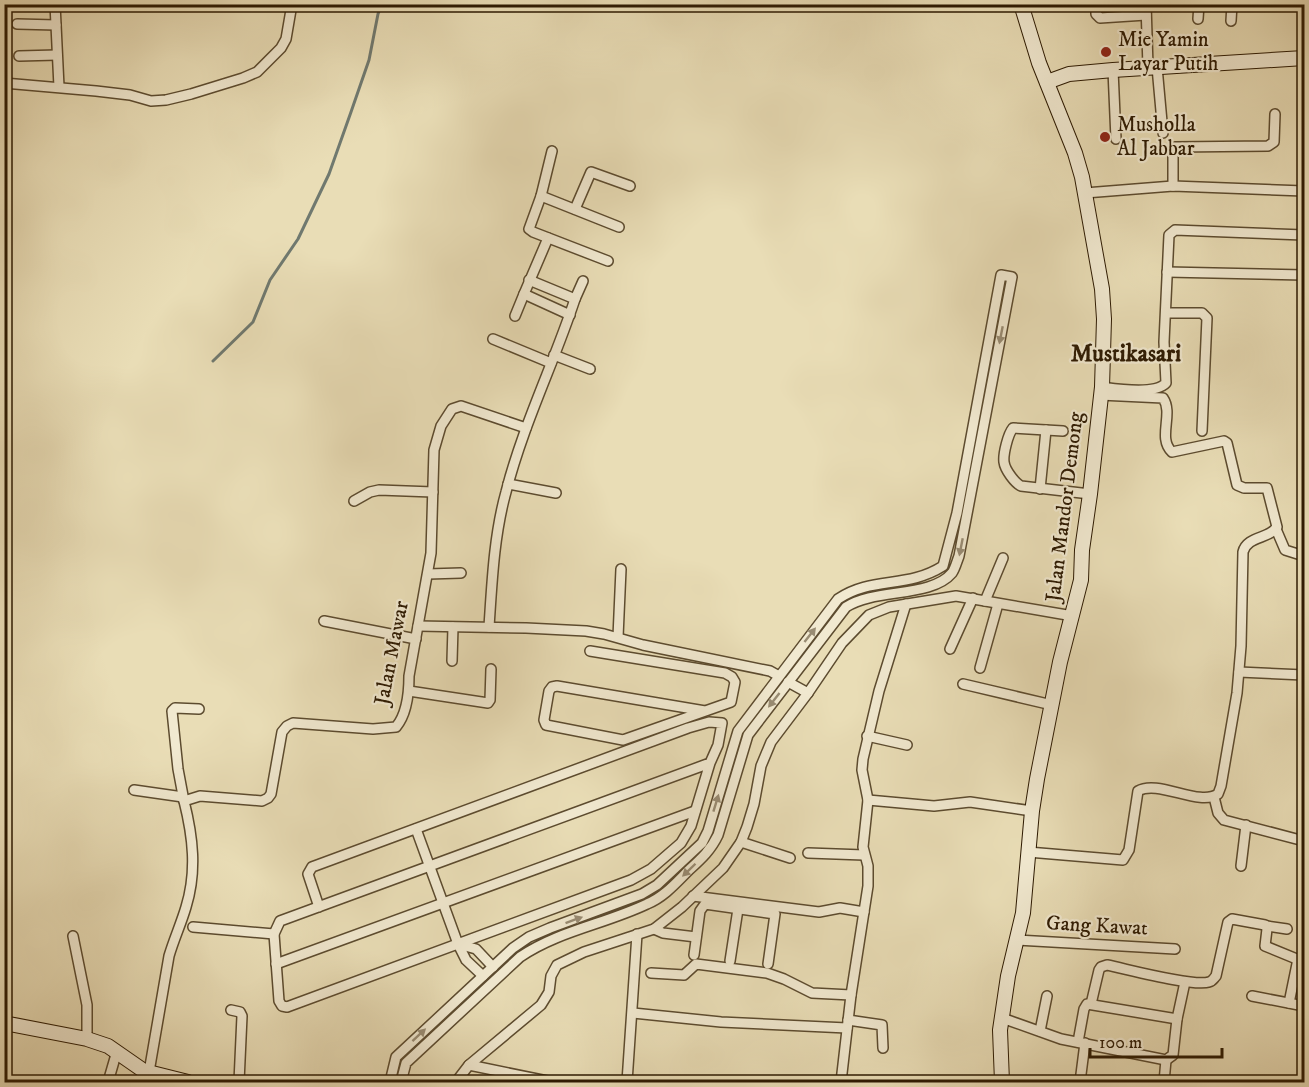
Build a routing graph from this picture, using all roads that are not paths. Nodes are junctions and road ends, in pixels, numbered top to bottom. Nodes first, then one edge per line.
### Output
1 (55, 4) edge
2 (292, 4) edge
3 (1021, 4) edge
4 (1096, 4) edge
5 (1146, 4) edge
6 (1199, 4) edge
7 (1232, 4) edge
8 (1146, 15) junction
9 (1198, 19) dead end
10 (1231, 21) dead end
11 (17, 24) dead end
12 (56, 25) junction
13 (57, 55) junction
14 (19, 56) dead end
15 (1305, 58) edge
16 (1153, 67) junction
17 (1113, 70) junction
18 (1047, 82) junction
19 (4, 83) edge
20 (59, 87) junction
21 (1275, 114) dead end
22 (1163, 133) dead end
23 (1116, 139) dead end
24 (552, 151) dead end
25 (630, 186) dead end
26 (1173, 186) junction
27 (1305, 190) edge
28 (1085, 193) junction
29 (541, 196) junction
30 (575, 209) junction
31 (619, 226) dead end
32 (1305, 235) edge
33 (548, 238) junction
34 (608, 261) dead end
35 (1167, 272) junction
36 (1305, 275) edge
37 (529, 280) junction
38 (583, 281) dead end
39 (524, 294) junction
40 (575, 298) junction
41 (1166, 313) junction
42 (570, 315) junction
43 (516, 316) dead end
44 (493, 339) dead end
45 (552, 359) junction
46 (590, 369) dead end
47 (1101, 391) junction
48 (526, 428) junction
49 (1046, 430) junction
50 (1064, 431) dead end
51 (1202, 431) dead end
52 (508, 484) junction
53 (1040, 489) junction
54 (433, 492) junction
55 (556, 493) dead end
56 (1090, 494) junction
57 (354, 501) dead end
58 (962, 514) junction
59 (1276, 529) junction
60 (1305, 556) edge
61 (1003, 558) dead end
62 (621, 569) dead end
63 (461, 573) dead end
64 (428, 574) junction
65 (973, 598) junction
66 (985, 601) junction
67 (906, 604) junction
68 (998, 604) junction
69 (1073, 616) junction
70 (324, 621) dead end
71 (418, 626) junction
72 (453, 627) junction
73 (489, 627) junction
74 (618, 637) junction
75 (416, 639) junction
76 (951, 649) dead end
77 (590, 651) dead end
78 (452, 662) dead end
79 (980, 668) dead end
80 (491, 669) dead end
81 (1239, 672) junction
82 (1305, 675) edge
83 (779, 676) junction
84 (788, 681) junction
85 (963, 684) dead end
86 (409, 691) junction
87 (808, 693) junction
88 (731, 702) junction
89 (1052, 705) junction
90 (200, 709) dead end
91 (705, 711) junction
92 (722, 723) junction
93 (867, 736) junction
94 (623, 740) junction
95 (907, 745) dead end
96 (626, 751) junction
97 (710, 763) junction
98 (134, 790) dead end
99 (1214, 797) junction
100 (184, 799) junction
101 (868, 800) junction
102 (695, 811) junction
103 (1032, 811) junction
104 (710, 824) junction
105 (1246, 825) junction
106 (721, 827) junction
107 (416, 829) junction
108 (1305, 841) edge
109 (741, 842) junction
110 (1028, 852) junction
111 (808, 853) dead end
112 (864, 855) junction
113 (789, 858) dead end
114 (430, 866) junction
115 (1241, 866) dead end
116 (693, 897) junction
117 (443, 903) junction
118 (319, 906) junction
119 (603, 909) junction
120 (738, 909) junction
121 (864, 912) junction
122 (606, 919) junction
123 (1267, 926) junction
124 (193, 927) dead end
125 (654, 928) junction
126 (1287, 929) dead end
127 (274, 934) junction
128 (637, 934) junction
129 (74, 936) dead end
130 (696, 937) junction
131 (1017, 940) junction
132 (458, 944) junction
133 (1175, 949) dead end
134 (694, 955) dead end
135 (730, 961) dead end
136 (1301, 961) edge
137 (276, 964) junction
138 (768, 964) dead end
139 (493, 967) junction
140 (651, 973) dead end
141 (483, 976) junction
142 (1185, 982) junction
143 (851, 995) junction
144 (1047, 996) dead end
145 (1252, 996) dead end
146 (1289, 1003) junction
147 (1092, 1004) junction
148 (1305, 1006) edge
149 (231, 1010) dead end
150 (633, 1013) junction
151 (1002, 1018) junction
152 (1177, 1019) junction
153 (4, 1023) edge
154 (847, 1024) junction
155 (1040, 1032) junction
156 (87, 1040) junction
157 (1082, 1042) junction
158 (883, 1048) dead end
159 (117, 1051) junction
160 (1166, 1060) junction
161 (469, 1065) junction
162 (145, 1075) edge
163 (539, 1081) edge
164 (108, 1083) edge
165 (189, 1083) edge
166 (238, 1083) edge
167 (390, 1083) edge
168 (401, 1083) edge
169 (456, 1083) edge
170 (552, 1083) edge
171 (627, 1083) edge
172 (841, 1083) edge
173 (1002, 1083) edge
174 (1080, 1083) edge
175 (1164, 1083) edge

1 - 12 street
2 - 20 street
3 - 18 main road, Jalan Mandor Demong
4 - 8 street
5 - 8 street
6 - 9 street
7 - 10 street
8 - 16 street
11 - 12 street
12 - 13 street
13 - 14 street
13 - 20 street
15 - 16 main road
16 - 17 main road
16 - 22 street
17 - 18 main road
17 - 23 street
18 - 28 main road, Jalan Mandor Demong
19 - 20 street
21 - 26 street
24 - 29 street
25 - 30 street
26 - 27 street
26 - 28 street
28 - 47 main road, Jalan Mandor Demong
29 - 30 street
29 - 33 street
30 - 31 street
32 - 35 street
33 - 34 street
33 - 37 street
35 - 36 street
35 - 41 street
37 - 39 street
37 - 40 street
38 - 40 street
39 - 42 street
39 - 43 street
40 - 42 street
41 - 47 street
41 - 51 street
42 - 45 street
44 - 45 street
45 - 46 street
45 - 48 street
47 - 56 main road, Jalan Mandor Demong
47 - 59 street
48 - 52 street
48 - 54 street, Jalan Mawar
49 - 50 street
49 - 53 street
49 - 53 street
52 - 55 street
52 - 73 street
53 - 56 street
54 - 57 street
54 - 64 street, Jalan Mawar
56 - 69 main road, Jalan Mandor Demong
58 -> 58 street
83 -> 58 street
58 -> 84 street
59 - 60 street
59 - 81 street
61 - 66 street
62 - 74 street
63 - 64 street
64 - 71 street, Jalan Mawar
65 - 66 street
65 - 67 street
65 - 76 street
66 - 68 street
67 - 87 street
67 - 93 street
68 - 69 street
68 - 79 street
69 - 89 main road, Jalan Mandor Demong
70 - 75 street
71 - 72 street
71 - 75 street, Jalan Mawar
72 - 73 street
72 - 78 street
73 - 74 street
74 - 83 street
75 - 86 street, Jalan Mawar
77 - 88 street
80 - 86 street
81 - 82 street
81 - 99 street
104 -> 83 street
84 - 87 street
84 -> 106 street
85 - 89 street
86 - 100 street, Jalan Mawar
87 - 109 street
88 - 91 street
88 - 92 street
89 - 103 main road, Jalan Mandor Demong
90 - 100 street
91 - 94 street
91 - 94 street
92 - 96 street
92 - 97 street
93 - 95 street
93 - 101 street
94 - 96 street
96 - 107 street
97 - 102 street
97 - 114 street
98 - 100 street
99 - 105 street
99 - 110 street
100 - 162 street
101 - 103 street
101 - 112 street
102 - 117 street
102 - 132 street
103 - 110 main road, Jalan Mandor Demong
104 - 106 street
104 - 119 street
105 - 108 street
105 - 115 street
106 -> 122 street
107 - 114 street
107 - 118 street
109 - 113 street
109 - 116 street
110 - 131 main road, Jalan Mandor Demong
111 - 112 street
112 - 121 street
114 - 117 street
114 - 118 street
116 - 121 street
116 - 125 street
117 - 132 street
117 - 137 street
118 - 127 street
119 - 122 street
139 -> 119 street
120 - 130 street
120 - 135 street
120 - 138 street
121 - 143 street
122 - 168 street
123 - 126 street
123 - 136 street
123 - 142 street
124 - 127 street
125 - 128 street
125 - 130 street
127 - 137 street
128 - 150 street
128 - 161 street
129 - 156 street
130 - 134 street
131 - 133 street, Gang Kawat
131 - 151 main road, Jalan Mandor Demong
132 - 137 street
132 - 139 street
132 - 141 street
136 - 146 street
139 - 141 street
140 - 143 street
167 -> 141 street
142 - 147 street
142 - 152 street
143 - 154 street
144 - 155 street
145 - 146 street
146 - 148 street
147 - 152 street
147 - 157 street
149 - 166 street
150 - 154 street
150 - 171 street
151 - 155 street
151 - 173 main road, Jalan Mandor Demong
152 - 160 street
153 - 156 main road
154 - 158 street
154 - 172 street
155 - 157 street
156 - 159 main road
157 - 160 street
157 - 174 street
159 - 162 main road
159 - 164 street
160 - 175 street
161 - 163 street
161 - 169 street
162 - 165 main road
163 - 170 street

